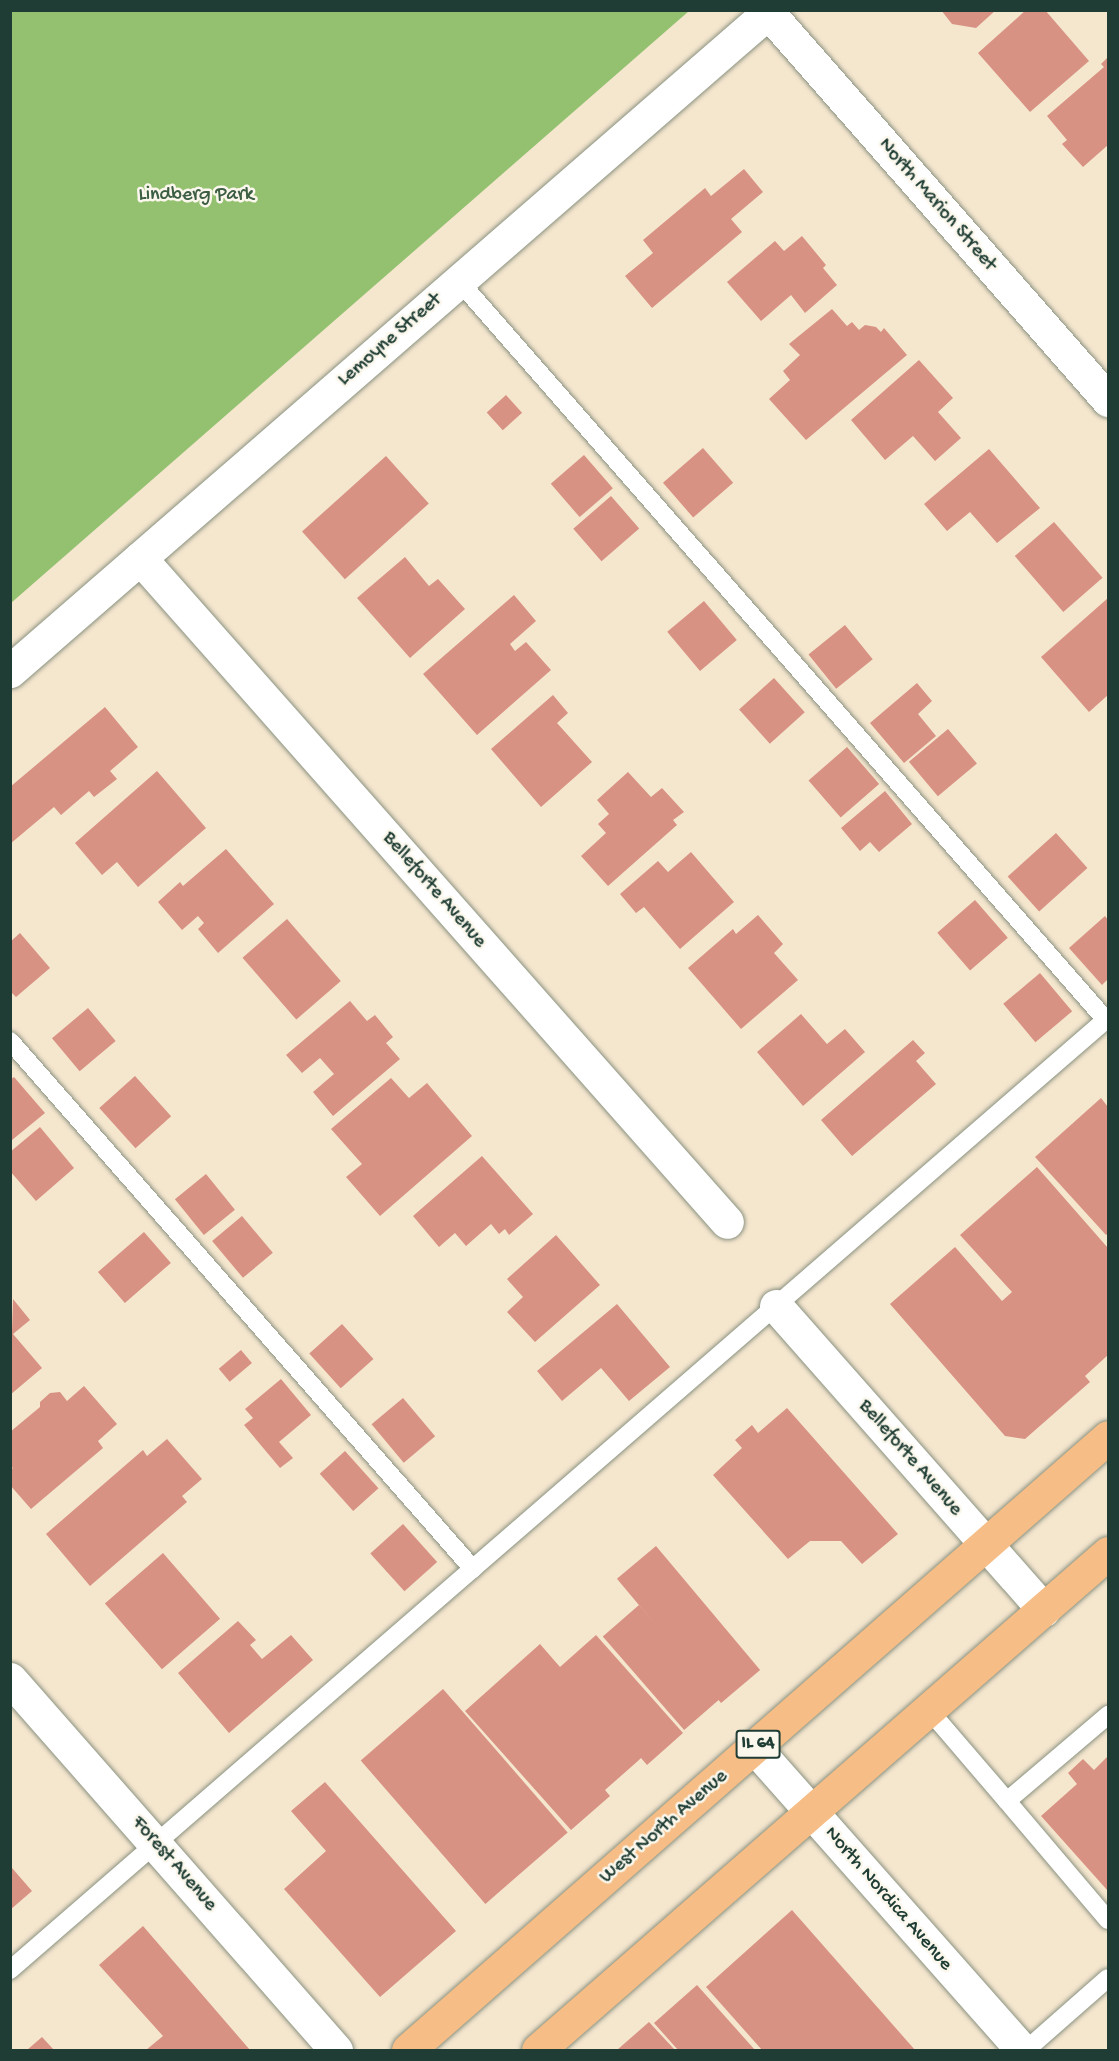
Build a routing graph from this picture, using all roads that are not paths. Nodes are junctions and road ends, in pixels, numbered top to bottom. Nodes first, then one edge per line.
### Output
1 (768, 11) edge
2 (459, 281) junction
3 (1108, 400) edge
4 (140, 558) junction
5 (10, 671) edge
6 (1107, 1019) edge
7 (10, 1041) edge
8 (727, 1222) dead end
9 (776, 1306) junction
10 (1108, 1437) edge
11 (986, 1545) junction
12 (1108, 1553) edge
13 (473, 1569) junction
14 (1044, 1610) junction
15 (10, 1679) edge
16 (929, 1710) junction
17 (1108, 1715) edge
18 (754, 1747) junction
19 (1007, 1801) junction
20 (812, 1812) junction
21 (156, 1844) junction
22 (1108, 1920) edge
23 (10, 1970) edge
24 (1108, 1978) edge
25 (336, 2050) edge
26 (408, 2050) edge
27 (538, 2050) edge
28 (1024, 2050) edge

1 - 2 street, Lemoyne Street
1 - 3 street, North Marion Street
2 - 4 street, Lemoyne Street
2 - 6 lane
4 - 5 street, Lemoyne Street
4 - 8 street, Belleforte Avenue
6 - 9 lane
7 - 13 lane
9 - 11 street, Belleforte Avenue
9 - 13 lane
10 - 11 main road, West North Avenue / IL 64
11 - 14 street, Belleforte Avenue
11 - 18 main road, West North Avenue / IL 64
12 - 14 main road
13 - 21 lane
14 - 16 main road
15 - 21 street, Forest Avenue
16 - 19 lane
16 - 20 main road
17 - 19 lane
18 - 20 street, North Nordica Avenue
18 - 26 main road, West North Avenue / IL 64
19 - 22 lane
20 - 27 main road
20 - 28 street, North Nordica Avenue
21 - 23 lane
21 - 25 street, Forest Avenue
24 - 28 lane

